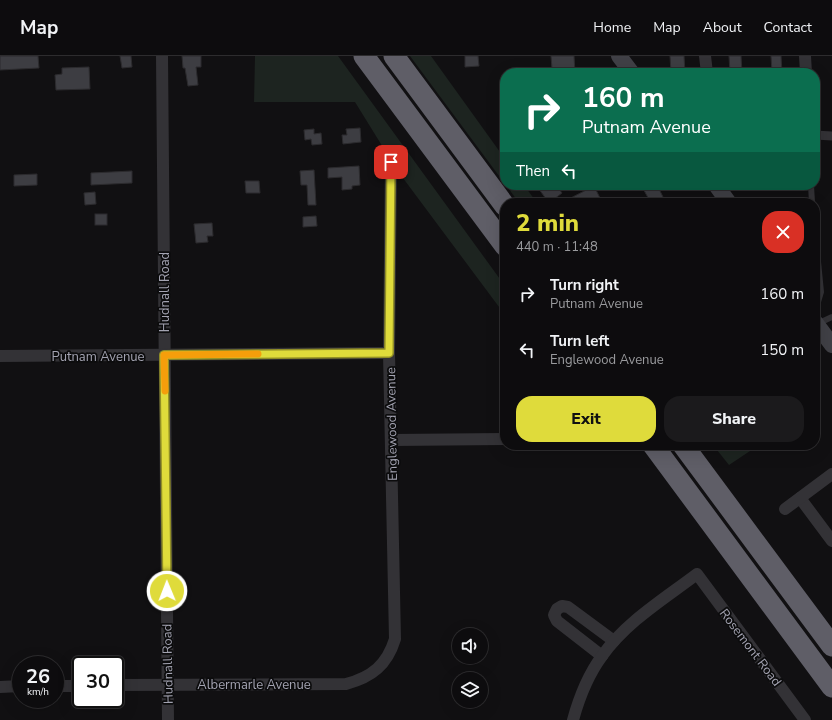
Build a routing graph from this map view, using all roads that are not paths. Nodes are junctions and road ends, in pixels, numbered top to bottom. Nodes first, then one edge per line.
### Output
1 (162, 56) edge
2 (364, 56) edge
3 (394, 56) edge
4 (619, 56) edge
5 (705, 56) edge
6 (805, 56) edge
7 (628, 68) edge
8 (706, 68) edge
9 (806, 68) edge
10 (820, 135) edge
11 (832, 136) edge
12 (391, 162) dead end
13 (500, 199) edge
14 (500, 239) edge
15 (820, 282) edge
16 (820, 296) edge
17 (832, 317) edge
18 (820, 318) edge
19 (820, 327) edge
20 (832, 345) edge
21 (389, 353) junction
22 (164, 355) junction
23 (0, 356) edge
24 (500, 439) edge
25 (392, 440) junction
26 (656, 450) edge
27 (687, 450) edge
28 (832, 474) edge
29 (800, 498) junction
30 (786, 508) dead end
31 (832, 541) edge
32 (614, 641) junction
33 (832, 646) edge
34 (602, 656) junction
35 (386, 660) joint
36 (168, 684) junction
37 (124, 685) edge
38 (12, 686) edge
39 (0, 687) edge
40 (832, 687) edge
41 (168, 720) edge
42 (573, 720) edge
43 (805, 720) edge

1 - 22 street, Hudnall Road
2 - 14 highway
3 - 13 highway
4 - 7 main road
5 - 8 street
6 - 9 street
10 - 11 street
12 - 21 street, Englewood Avenue
15 - 16 lane
17 - 18 lane
19 - 20 main road
21 - 22 street, Putnam Avenue
21 - 25 street, Englewood Avenue
22 - 23 street, Putnam Avenue
22 - 36 street, Hudnall Road
24 - 25 street
25 - 35 street, Englewood Avenue
26 - 40 highway
27 - 33 highway
28 - 29 street
29 - 30 street
29 - 31 street
32 - 34 street
32 - 34 street
32 - 43 street, Rosemont Road
34 - 42 street
35 - 36 street, Albermarle Avenue
36 - 37 street, Albermarle Avenue
36 - 41 street, Hudnall Road
38 - 39 street

